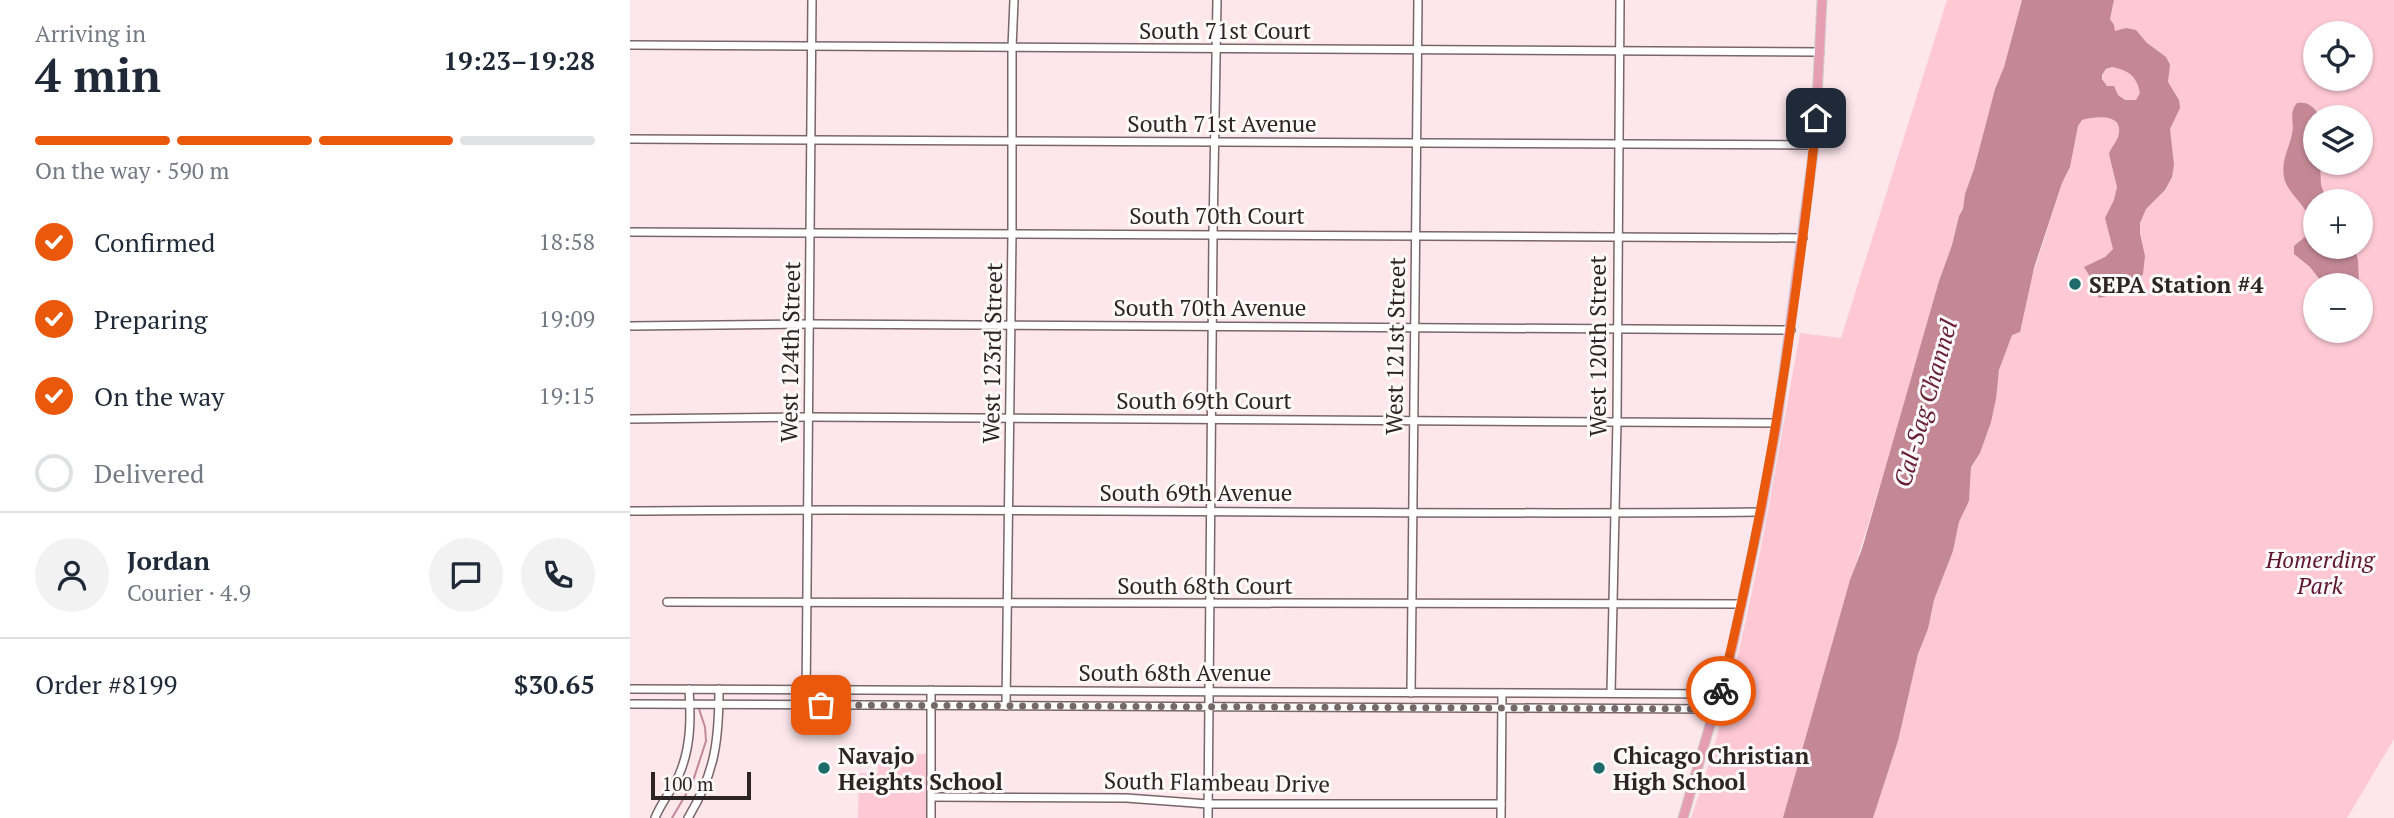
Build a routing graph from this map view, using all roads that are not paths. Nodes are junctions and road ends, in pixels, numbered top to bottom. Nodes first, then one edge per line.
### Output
1 (812, 0) edge
2 (1014, 0) edge
3 (1217, 0) edge
4 (1418, 0) edge
5 (1620, 0) edge
6 (1822, 0) edge
7 (630, 45) edge
8 (812, 47) junction
9 (1012, 48) junction
10 (1217, 49) junction
11 (1417, 50) junction
12 (1619, 51) junction
13 (1820, 52) junction
14 (630, 139) edge
15 (811, 140) junction
16 (1011, 141) junction
17 (1214, 142) junction
18 (1416, 143) junction
19 (1619, 143) junction
20 (1814, 145) junction
21 (630, 232) edge
22 (810, 233) junction
23 (1012, 234) junction
24 (1213, 234) junction
25 (1415, 236) junction
26 (1617, 237) junction
27 (1803, 238) junction
28 (810, 324) junction
29 (630, 326) edge
30 (1011, 326) junction
31 (1213, 326) junction
32 (1414, 326) junction
33 (1616, 330) junction
34 (1791, 330) junction
35 (809, 417) junction
36 (630, 419) edge
37 (1010, 419) junction
38 (1211, 419) junction
39 (1413, 420) junction
40 (1617, 421) junction
41 (1777, 423) junction
42 (808, 509) junction
43 (630, 511) edge
44 (1009, 511) junction
45 (1210, 511) junction
46 (1413, 512) junction
47 (1761, 512) junction
48 (1615, 513) junction
49 (667, 602) dead end
50 (1008, 603) junction
51 (807, 604) junction
52 (1210, 604) junction
53 (1412, 604) junction
54 (1742, 604) junction
55 (1615, 605) junction
56 (689, 689) junction
57 (630, 690) edge
58 (719, 690) junction
59 (932, 690) junction
60 (806, 691) junction
61 (1007, 691) junction
62 (1210, 691) junction
63 (1411, 693) junction
64 (1502, 693) junction
65 (1611, 693) junction
66 (1720, 694) junction
67 (630, 704) edge
68 (806, 704) junction
69 (690, 705) junction
70 (719, 705) junction
71 (932, 706) junction
72 (1006, 706) junction
73 (1210, 707) junction
74 (1502, 708) junction
75 (1716, 709) junction
76 (932, 797) junction
77 (1208, 804) junction
78 (1501, 804) junction
79 (655, 818) edge
80 (688, 818) edge
81 (931, 818) edge
82 (1208, 818) edge
83 (1501, 818) edge
84 (1683, 818) edge

1 - 8 street, West 124th Street
2 - 9 street, West 123rd Street
3 - 10 street
4 - 11 street, West 121st Street
5 - 12 street, West 120th Street
6 - 13 main road
7 - 8 street, South 71st Court
8 - 9 street, South 71st Court
8 - 15 street, West 124th Street
9 - 10 street, South 71st Court
9 - 16 street, West 123rd Street
10 - 11 street, South 71st Court
10 - 17 street
11 - 12 street, South 71st Court
11 - 18 street, West 121st Street
12 - 13 street, South 71st Court
12 - 19 street, West 120th Street
13 - 20 main road
14 - 15 street, South 71st Avenue
15 - 16 street, South 71st Avenue
15 - 22 street, West 124th Street
16 - 17 street, South 71st Avenue
16 - 23 street, West 123rd Street
17 - 18 street, South 71st Avenue
17 - 24 street
18 - 19 street, South 71st Avenue
18 - 25 street, West 121st Street
19 - 20 street, South 71st Avenue
19 - 26 street, West 120th Street
20 - 27 main road
21 - 22 street, South 70th Court
22 - 23 street, South 70th Court
22 - 28 street, West 124th Street
23 - 24 street, South 70th Court
23 - 30 street, West 123rd Street
24 - 25 street, South 70th Court
24 - 31 street
25 - 26 street, South 70th Court
25 - 32 street, West 121st Street
26 - 27 street, South 70th Court
26 - 33 street, West 120th Street
27 - 34 main road
28 - 29 street, South 70th Avenue
28 - 30 street, South 70th Avenue
28 - 35 street, West 124th Street
30 - 31 street, South 70th Avenue
30 - 37 street, West 123rd Street
31 - 32 street, South 70th Avenue
31 - 38 street
32 - 33 street, South 70th Avenue
32 - 39 street, West 121st Street
33 - 34 street, South 70th Avenue
33 - 40 street, West 120th Street
34 - 41 main road
35 - 36 street, South 69th Court
35 - 37 street, South 69th Court
35 - 42 street, West 124th Street
37 - 38 street, South 69th Court
37 - 44 street, West 123rd Street
38 - 39 street, South 69th Court
38 - 45 street
39 - 40 street, South 69th Court
39 - 46 street, West 121st Street
40 - 41 street, South 69th Court
40 - 48 street, West 120th Street
41 - 47 main road
42 - 43 street, South 69th Avenue
42 - 44 street, South 69th Avenue
42 - 51 street, West 124th Street
44 - 45 street, South 69th Avenue
44 - 50 street, West 123rd Street
45 - 46 street, South 69th Avenue
45 - 52 street
46 - 48 street, South 69th Avenue
46 - 53 street, West 121st Street
47 - 48 street, South 69th Avenue
47 - 54 main road
48 - 55 street, West 120th Street
49 - 51 street, South 68th Court
50 - 51 street, South 68th Court
50 - 52 street, South 68th Court
50 - 61 street, West 123rd Street
51 - 60 street, West 124th Street
52 - 53 street, South 68th Court
52 - 62 street
53 - 55 street, South 68th Court
53 - 63 street, West 121st Street
54 - 55 street, South 68th Court
54 - 66 main road
55 - 65 street, West 120th Street
56 - 57 street, South 68th Avenue
56 - 58 street, South 68th Avenue
56 - 69 street
58 - 60 street, South 68th Avenue
58 - 70 street
59 - 60 street, South 68th Avenue
59 - 61 street, South 68th Avenue
59 - 71 street
60 - 68 street, West 124th Street
61 - 62 street, South 68th Avenue
61 - 72 street, West 123rd Street
62 - 63 street, South 68th Avenue
62 - 73 street
63 - 64 street, South 68th Avenue
64 - 65 street, South 68th Avenue
64 - 74 street
65 - 66 street, South 68th Avenue
66 - 75 main road
67 - 69 street
68 - 70 street
68 - 71 street
69 - 70 street
69 - 79 street
70 - 80 street
71 - 72 street
71 - 76 street
72 - 73 street
73 - 74 street
73 - 77 street
74 - 75 street
74 - 78 street
75 - 84 main road
76 - 77 street, South Flambeau Drive
76 - 81 street
77 - 78 street, South Flambeau Drive
77 - 82 street
78 - 83 street

